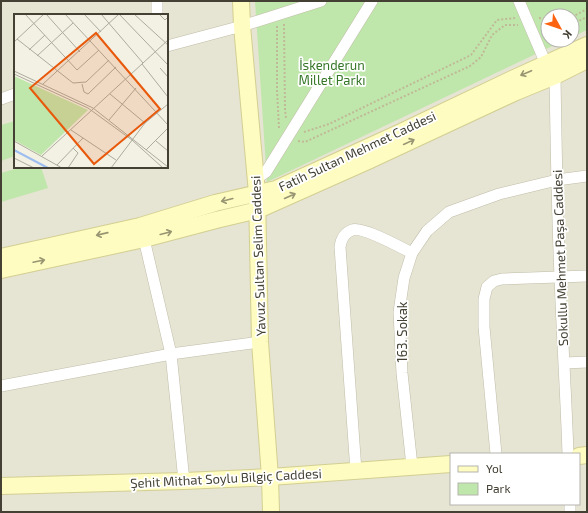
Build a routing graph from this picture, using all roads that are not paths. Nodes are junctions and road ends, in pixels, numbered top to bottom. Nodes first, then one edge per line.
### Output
1 (157, 1) edge
2 (241, 1) edge
3 (321, 1) edge
4 (372, 1) edge
5 (519, 1) edge
6 (158, 14) edge
7 (242, 26) junction
8 (587, 45) edge
9 (168, 46) edge
10 (587, 60) edge
11 (551, 67) junction
12 (14, 94) edge
13 (1, 99) edge
14 (587, 176) edge
15 (557, 180) junction
16 (256, 186) junction
17 (258, 210) junction
18 (144, 239) junction
19 (412, 253) junction
20 (1, 257) edge
21 (1, 270) edge
22 (587, 276) edge
23 (560, 277) junction
24 (260, 342) junction
25 (171, 354) junction
26 (587, 362) edge
27 (565, 363) junction
28 (1, 386) edge
29 (496, 453) edge
30 (568, 453) edge
31 (450, 464) edge
32 (412, 466) junction
33 (356, 471) junction
34 (270, 477) junction
35 (184, 481) junction
36 (1, 486) edge
37 (271, 512) edge

1 - 6 street
2 - 7 street, Yavuz Sultan Selim Caddesi
3 - 7 street
4 - 16 street
5 - 11 street
7 - 9 street
7 - 16 street, Yavuz Sultan Selim Caddesi
8 - 11 street, Fatih Sultan Mehmet Caddesi
10 - 11 street, Fatih Sultan Mehmet Caddesi
11 - 15 street, Sokullu Mehmet Paşa Caddesi
11 -> 16 street, Fatih Sultan Mehmet Caddesi
17 -> 11 street, Fatih Sultan Mehmet Caddesi
12 - 13 street
14 - 15 street, 163. Sokak
15 - 19 street, 163. Sokak
15 - 23 street, Sokullu Mehmet Paşa Caddesi
16 - 17 street, Yavuz Sultan Selim Caddesi
16 -> 20 street, Fatih Sultan Mehmet Caddesi
18 -> 17 street, Fatih Sultan Mehmet Caddesi
17 - 24 street, Yavuz Sultan Selim Caddesi
21 -> 18 street, Fatih Sultan Mehmet Caddesi
18 - 25 street
19 - 32 street, 163. Sokak
19 - 33 street
22 - 23 street
23 - 27 street, Sokullu Mehmet Paşa Caddesi
23 - 29 street
24 - 25 street
24 - 34 street, Yavuz Sultan Selim Caddesi
25 - 28 street
25 - 35 street
26 - 27 street
27 - 30 street, Sokullu Mehmet Paşa Caddesi
31 - 32 street, Şehit Mithat Soylu Bilgiç Caddesi
32 - 33 street, Şehit Mithat Soylu Bilgiç Caddesi
33 - 34 street, Şehit Mithat Soylu Bilgiç Caddesi
34 - 35 street, Şehit Mithat Soylu Bilgiç Caddesi
34 - 37 street, Yavuz Sultan Selim Caddesi
35 - 36 street, Şehit Mithat Soylu Bilgiç Caddesi

